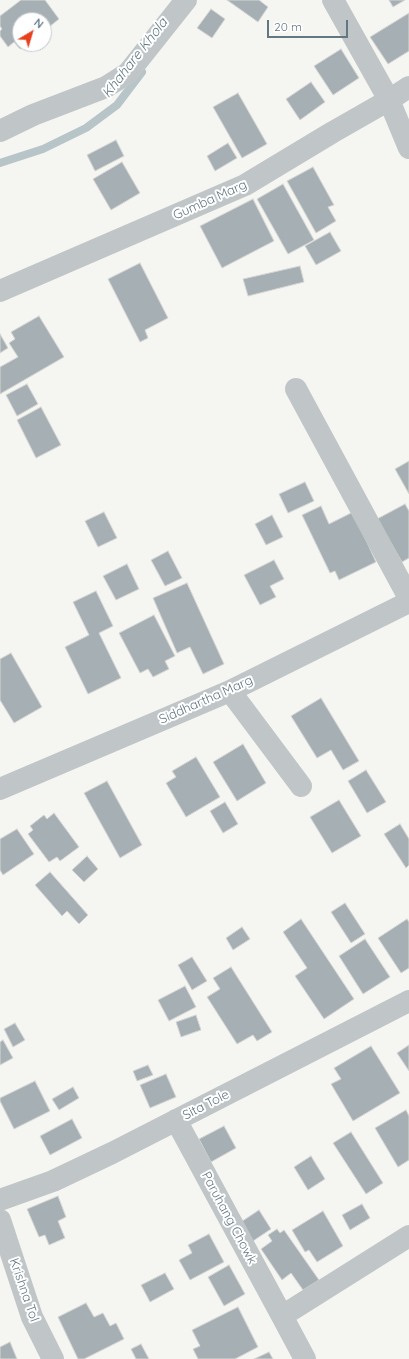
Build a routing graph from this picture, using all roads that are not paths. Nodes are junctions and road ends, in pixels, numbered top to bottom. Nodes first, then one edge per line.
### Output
1 (186, 0) edge
2 (333, 0) edge
3 (409, 87) edge
4 (389, 100) junction
5 (1, 128) edge
6 (409, 148) edge
7 (0, 291) edge
8 (296, 389) dead end
9 (409, 598) edge
10 (409, 602) edge
11 (230, 691) junction
12 (301, 786) dead end
13 (0, 789) edge
14 (409, 1001) edge
15 (176, 1120) junction
16 (0, 1200) edge
17 (0, 1220) edge
18 (409, 1236) edge
19 (282, 1316) junction
20 (53, 1359) edge
21 (305, 1359) edge

1 - 5 street
2 - 4 street
3 - 4 street, Gumba Marg
4 - 6 street
4 - 7 street, Gumba Marg
8 - 9 street
10 - 11 street, Siddhartha Marg
11 - 12 street
11 - 13 street, Siddhartha Marg
14 - 15 street, Sita Tole
15 - 16 street, Sita Tole
15 - 19 street, Paruhang Chowk
17 - 20 street, Krishna Tol
18 - 19 street
19 - 21 street, Paruhang Chowk

